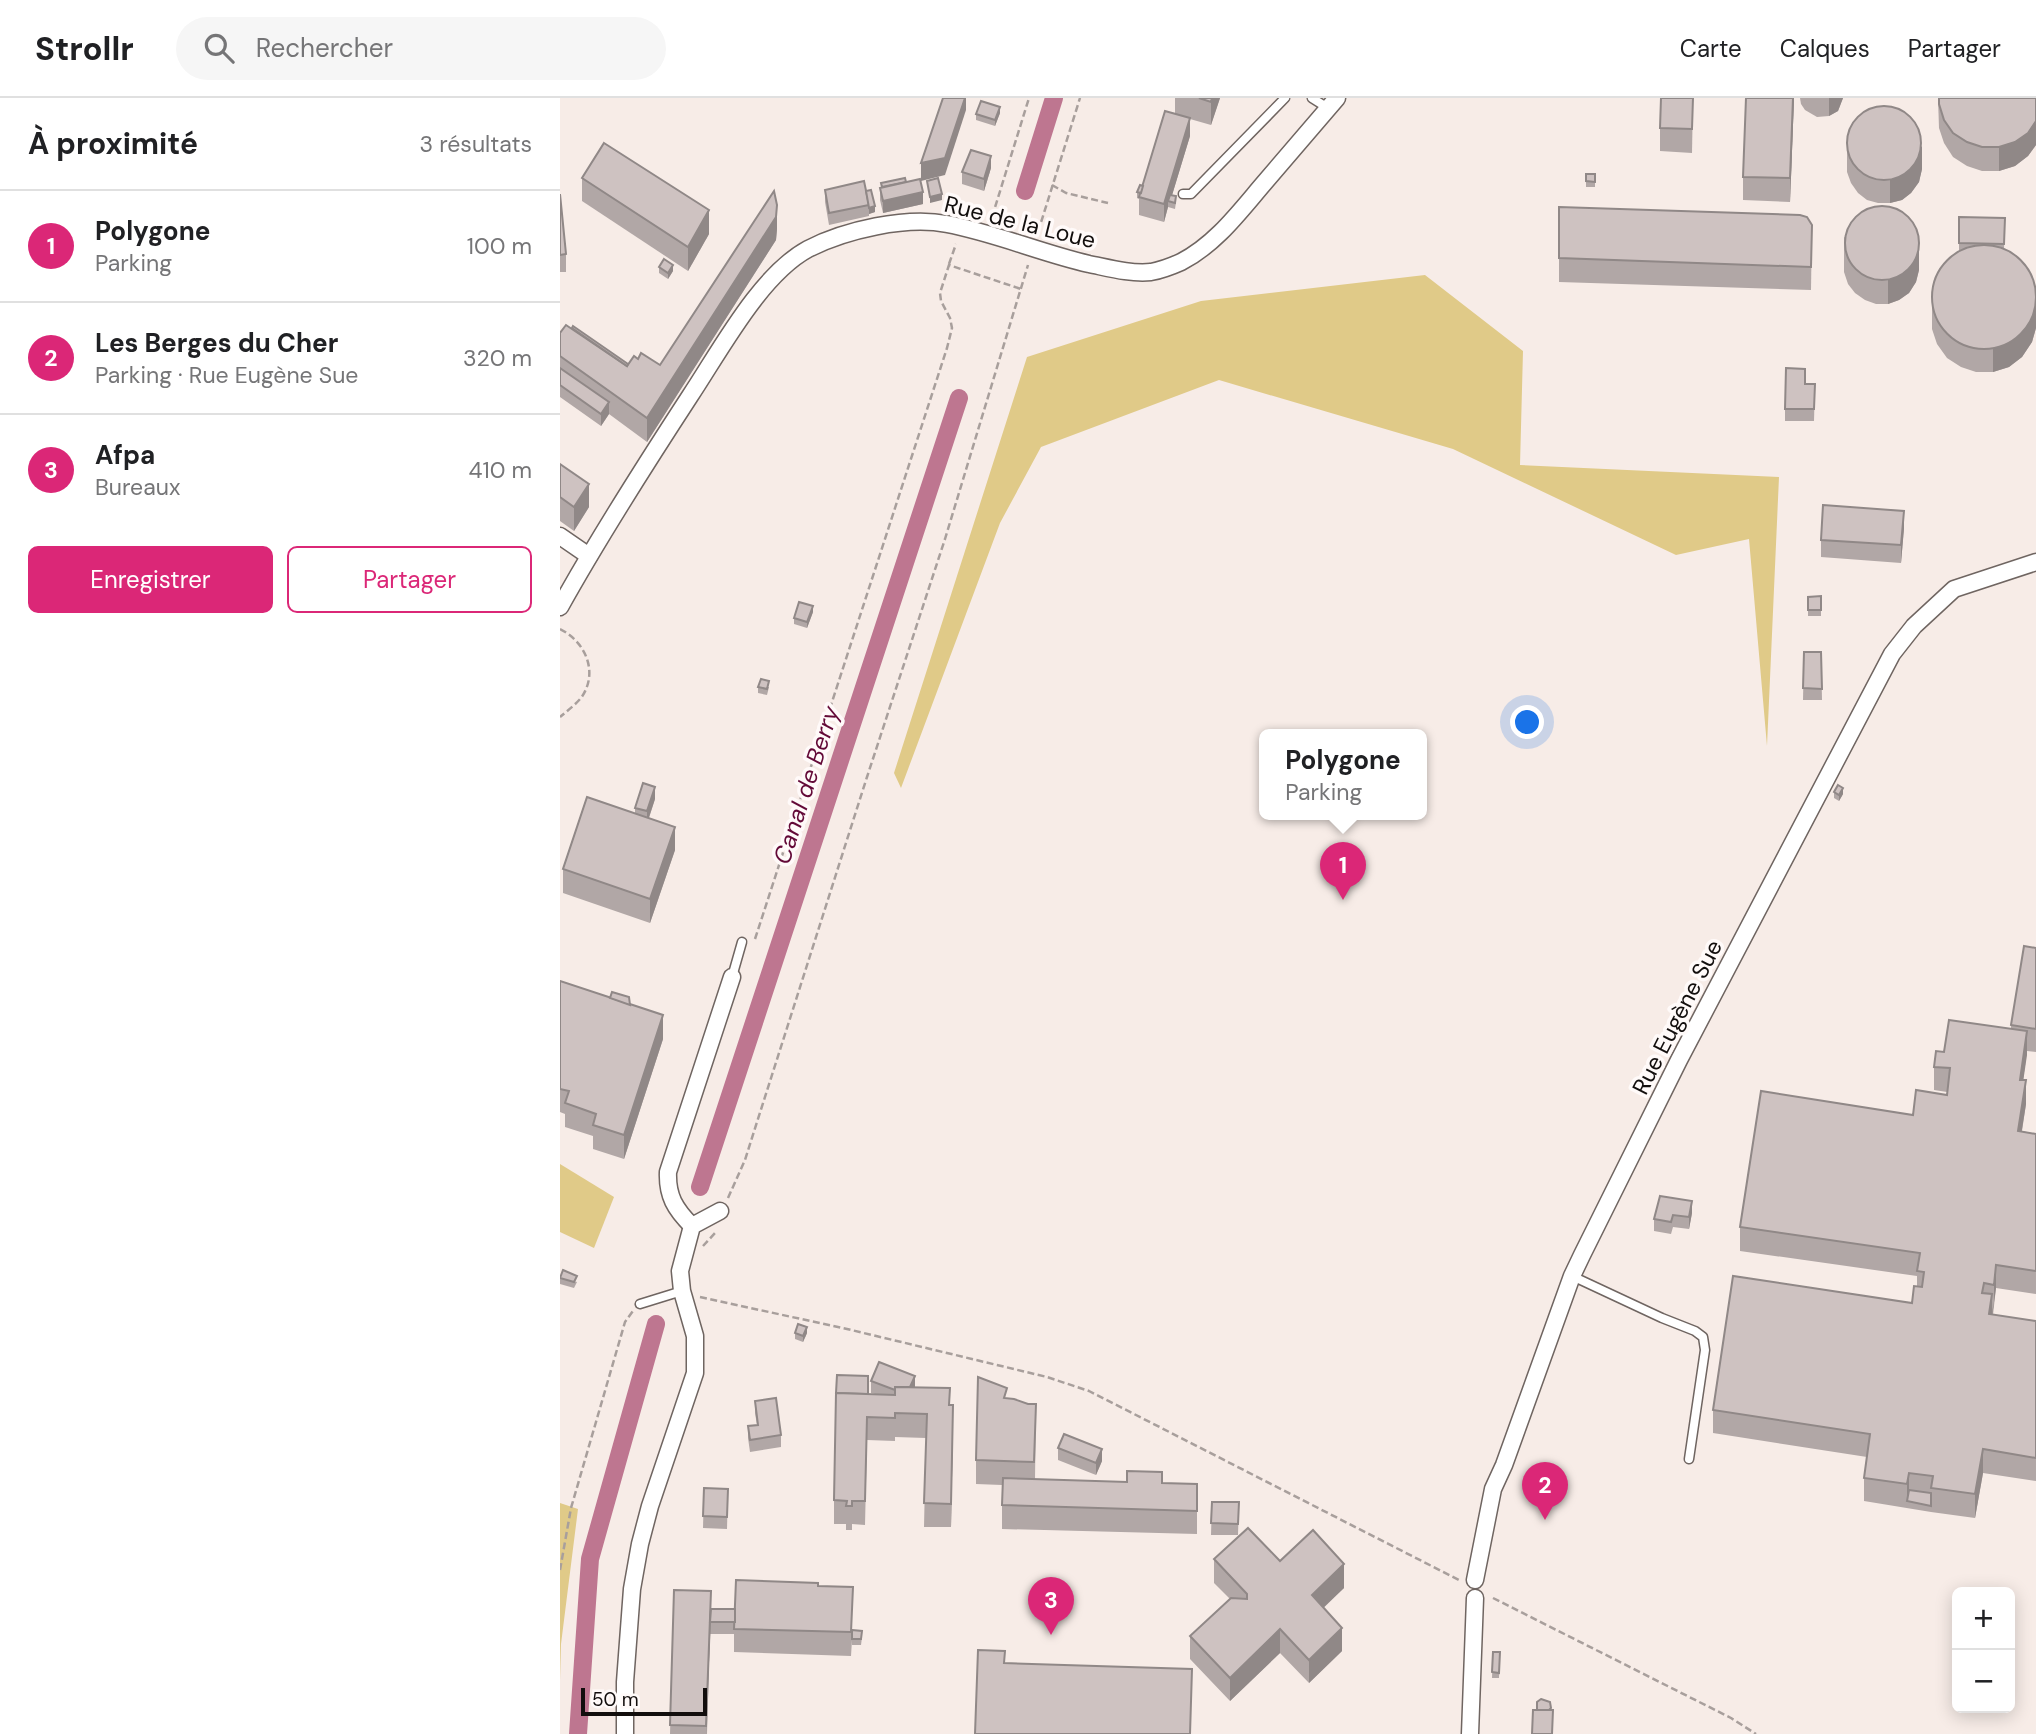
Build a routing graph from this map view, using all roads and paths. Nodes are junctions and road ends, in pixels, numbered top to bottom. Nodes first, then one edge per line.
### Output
1 (1029, 98) edge
2 (1080, 98) edge
3 (1285, 98) edge
4 (1312, 98) edge
5 (1333, 103) edge
6 (1052, 185) junction
7 (1183, 194) dead end
8 (1108, 202) dead end
9 (987, 234) junction
10 (956, 241) dead end
11 (1033, 248) junction
12 (949, 265) junction
13 (1022, 289) junction
14 (560, 536) edge
15 (589, 556) junction
16 (2036, 562) edge
17 (560, 607) edge
18 (560, 629) edge
19 (560, 717) edge
20 (742, 942) dead end
21 (753, 944) dead end
22 (732, 977) joint
23 (720, 1211) junction
24 (692, 1226) junction
25 (701, 1248) dead end
26 (1572, 1276) junction
27 (690, 1294) junction
28 (640, 1304) joint
29 (1689, 1458) dead end
30 (560, 1570) edge
31 (1473, 1588) junction
32 (1493, 1599) dead end
33 (625, 1734) edge
34 (1470, 1734) edge
35 (1756, 1734) edge

1 - 9 path
2 - 6 path
3 - 7 lane
4 - 5 lane
5 - 11 street, Rue de la Loue
6 - 8 path
6 - 11 path
9 - 11 street, Rue de la Loue
9 - 15 street, Rue de la Loue
10 - 12 path
11 - 13 path
12 - 13 path
12 - 21 path
13 - 23 path
14 - 15 street
15 - 17 street, Rue de la Loue
16 - 26 street, Rue Eugène Sue
18 - 19 path
20 - 22 lane
22 - 24 street
23 - 24 street
23 - 25 path
24 - 27 street
26 - 29 lane
26 - 31 street, Rue Eugène Sue
27 - 28 lane
27 - 31 path
27 - 33 street
28 - 30 path
31 - 34 street, Rue Eugène Sue
32 - 35 path

